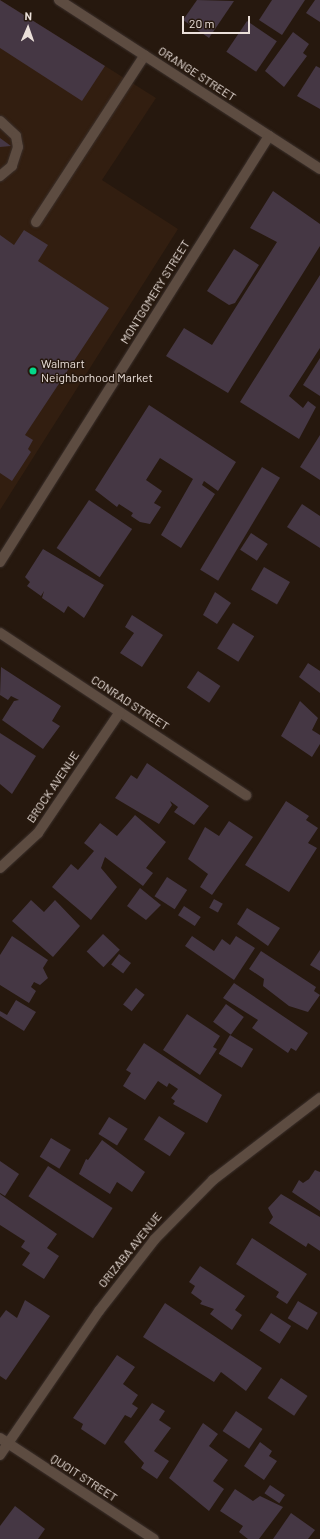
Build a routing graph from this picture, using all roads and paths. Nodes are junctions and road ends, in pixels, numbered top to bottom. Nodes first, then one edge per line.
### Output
1 (64, 1) edge
2 (145, 55) junction
3 (0, 121) edge
4 (269, 136) junction
5 (320, 169) edge
6 (0, 176) edge
7 (36, 222) dead end
8 (0, 562) edge
9 (0, 633) edge
10 (120, 712) junction
11 (246, 795) dead end
12 (0, 868) edge
13 (320, 1098) edge
14 (4, 1441) edge
15 (0, 1456) edge
16 (154, 1539) edge

1 - 2 street, ORANGE STREET
2 - 4 street, ORANGE STREET
2 - 7 street
3 - 6 street
4 - 5 street, ORANGE STREET
4 - 8 street, MONTGOMERY STREET
9 - 10 street, CONRAD STREET
10 - 11 street, CONRAD STREET
10 - 12 street, BROCK AVENUE
13 - 14 street, ORIZABA AVENUE
14 - 15 street, ORIZABA AVENUE
14 - 16 street, QUOIT STREET

